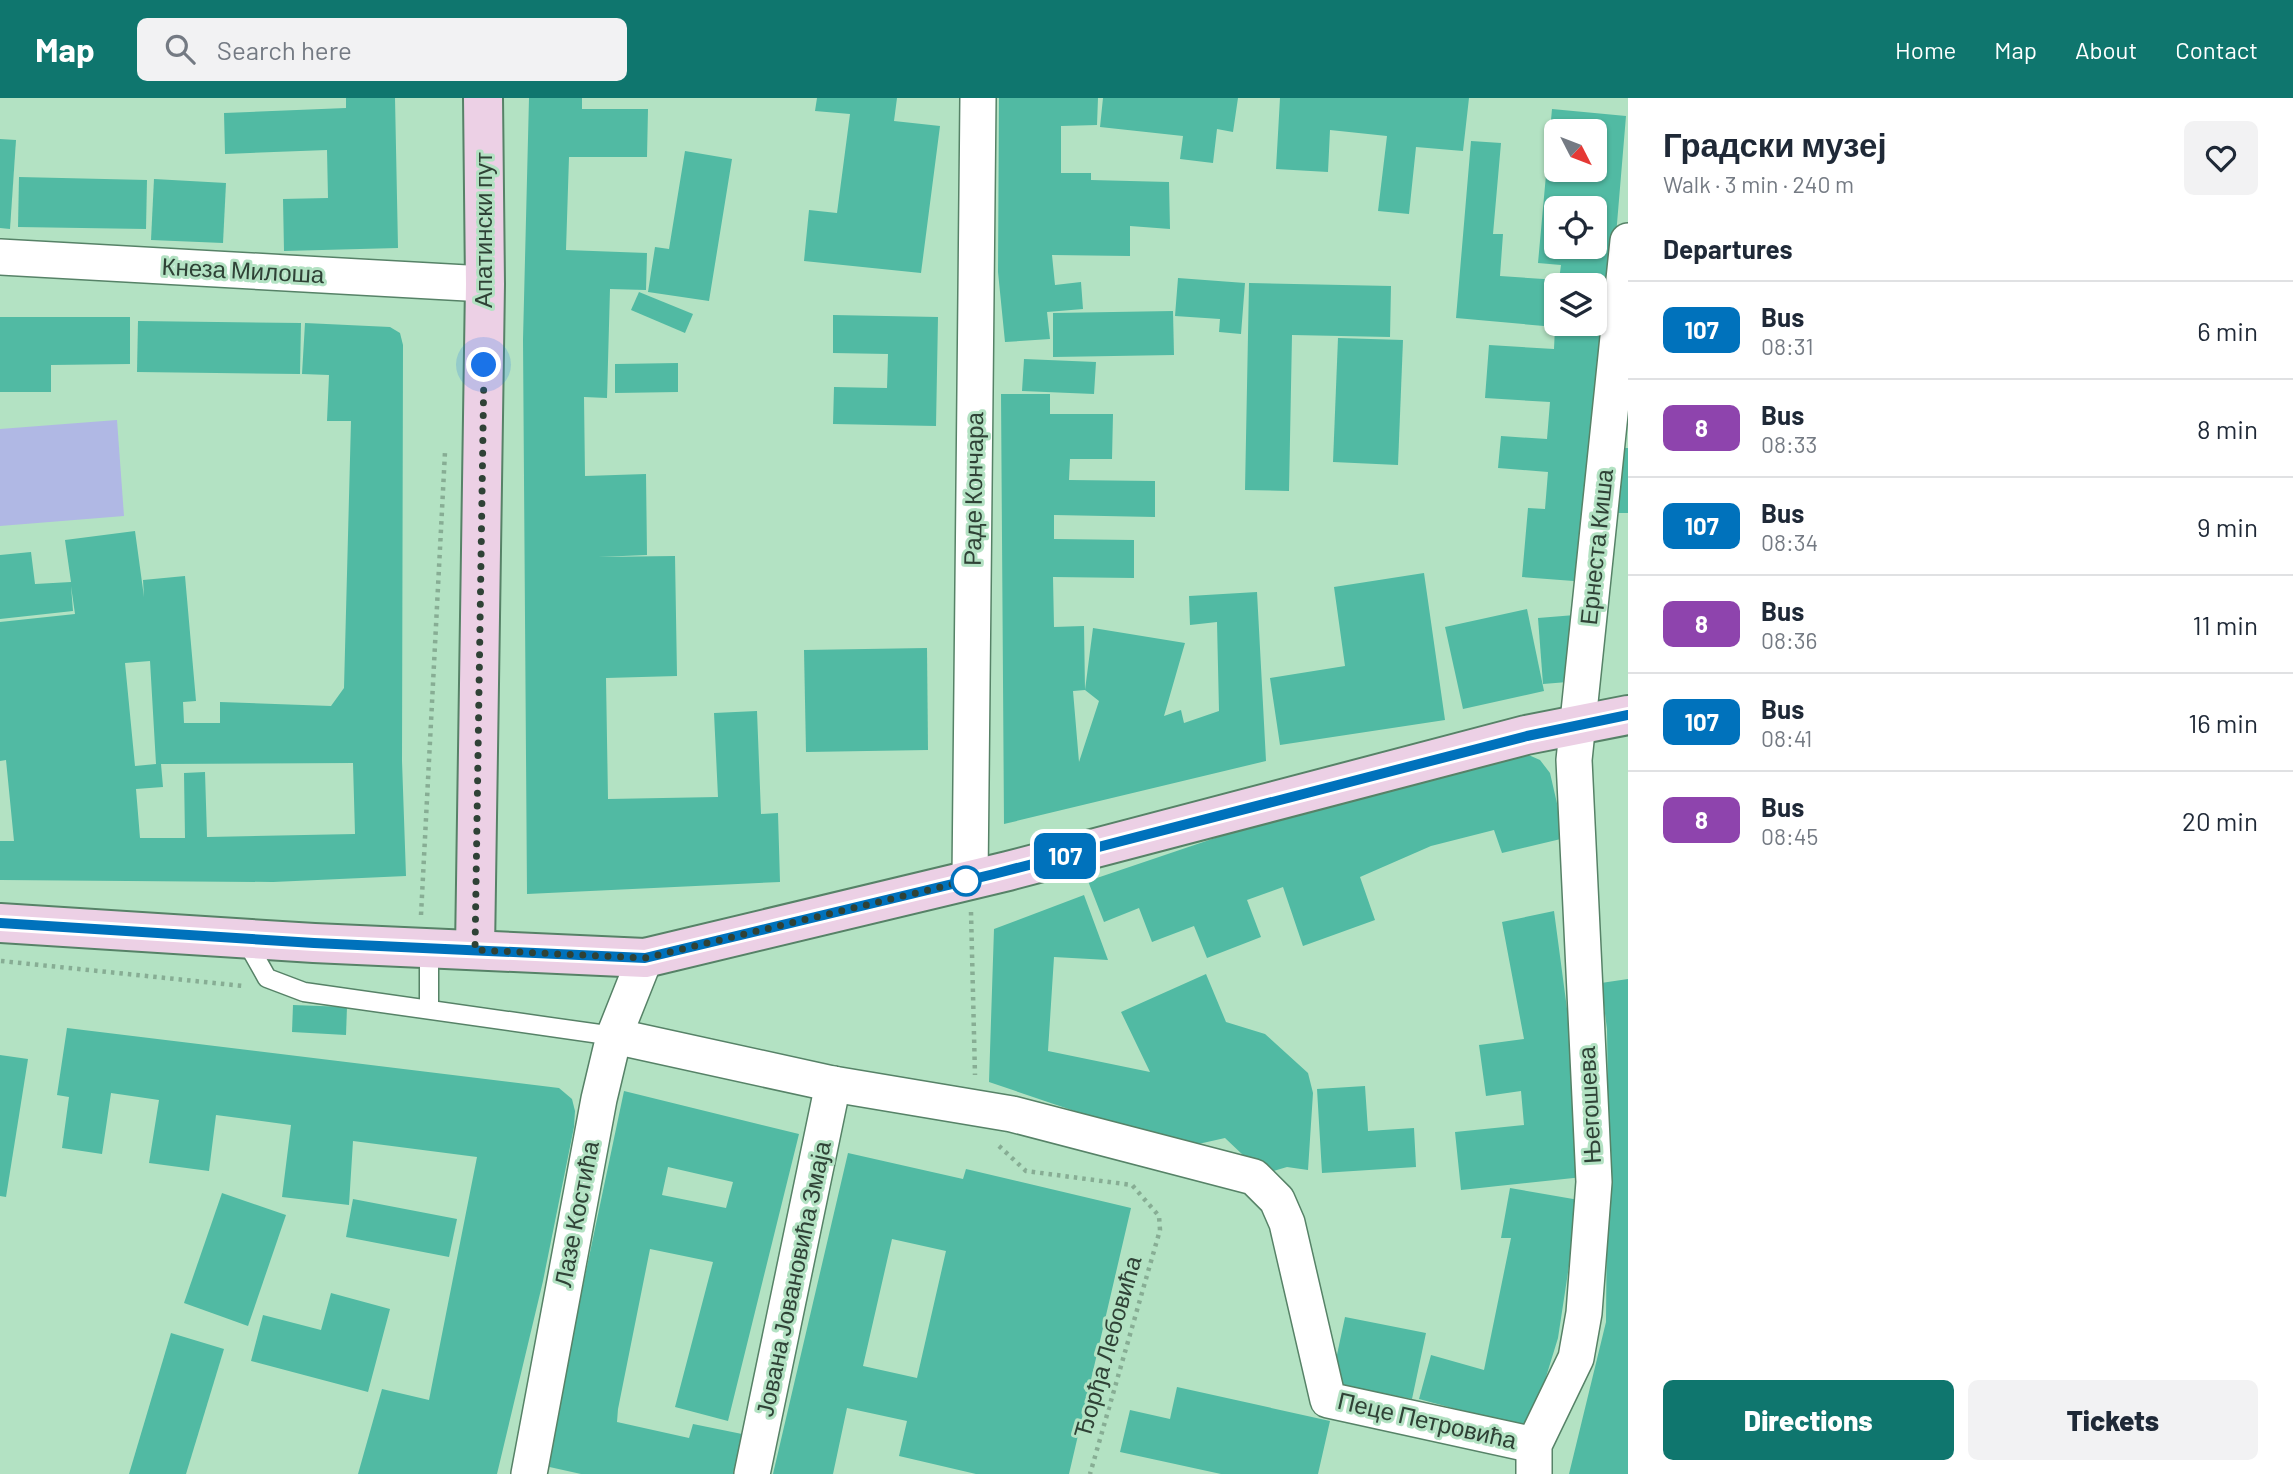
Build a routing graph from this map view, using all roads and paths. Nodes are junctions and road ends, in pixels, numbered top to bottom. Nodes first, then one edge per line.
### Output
1 (483, 98) edge
2 (978, 98) edge
3 (1628, 241) edge
4 (0, 257) edge
5 (485, 284) junction
6 (445, 448) dead end
7 (1628, 715) edge
8 (1577, 726) junction
9 (970, 880) junction
10 (0, 923) edge
11 (245, 939) junction
12 (424, 949) junction
13 (475, 950) junction
14 (645, 958) junction
15 (0, 960) edge
16 (248, 986) dead end
17 (429, 1009) junction
18 (614, 1036) junction
19 (834, 1084) junction
20 (1160, 1230) dead end
21 (1534, 1460) edge
22 (528, 1474) edge
23 (752, 1474) edge
24 (1090, 1474) edge

1 - 5 main road, Апатински пут
2 - 9 street, Раде Кончара
3 - 8 street, Ернеста Киша
4 - 5 street, Кнеза Милоша
5 - 13 main road, Апатински пут
6 - 12 path
7 - 8 main road
8 - 9 main road
8 - 21 street, Његошева
9 - 14 main road
10 - 11 main road
11 - 12 main road
11 - 17 lane
12 - 13 main road
12 - 17 lane
13 - 14 main road
14 - 18 street, Лазе Костића
15 - 16 path
17 - 18 lane
18 - 19 street
18 - 22 street, Лазе Костића
19 - 21 street, Пеце Петровића
19 - 23 street, Јована Јовановића Змаја
20 - 24 path, Ђорђа Лебовића

